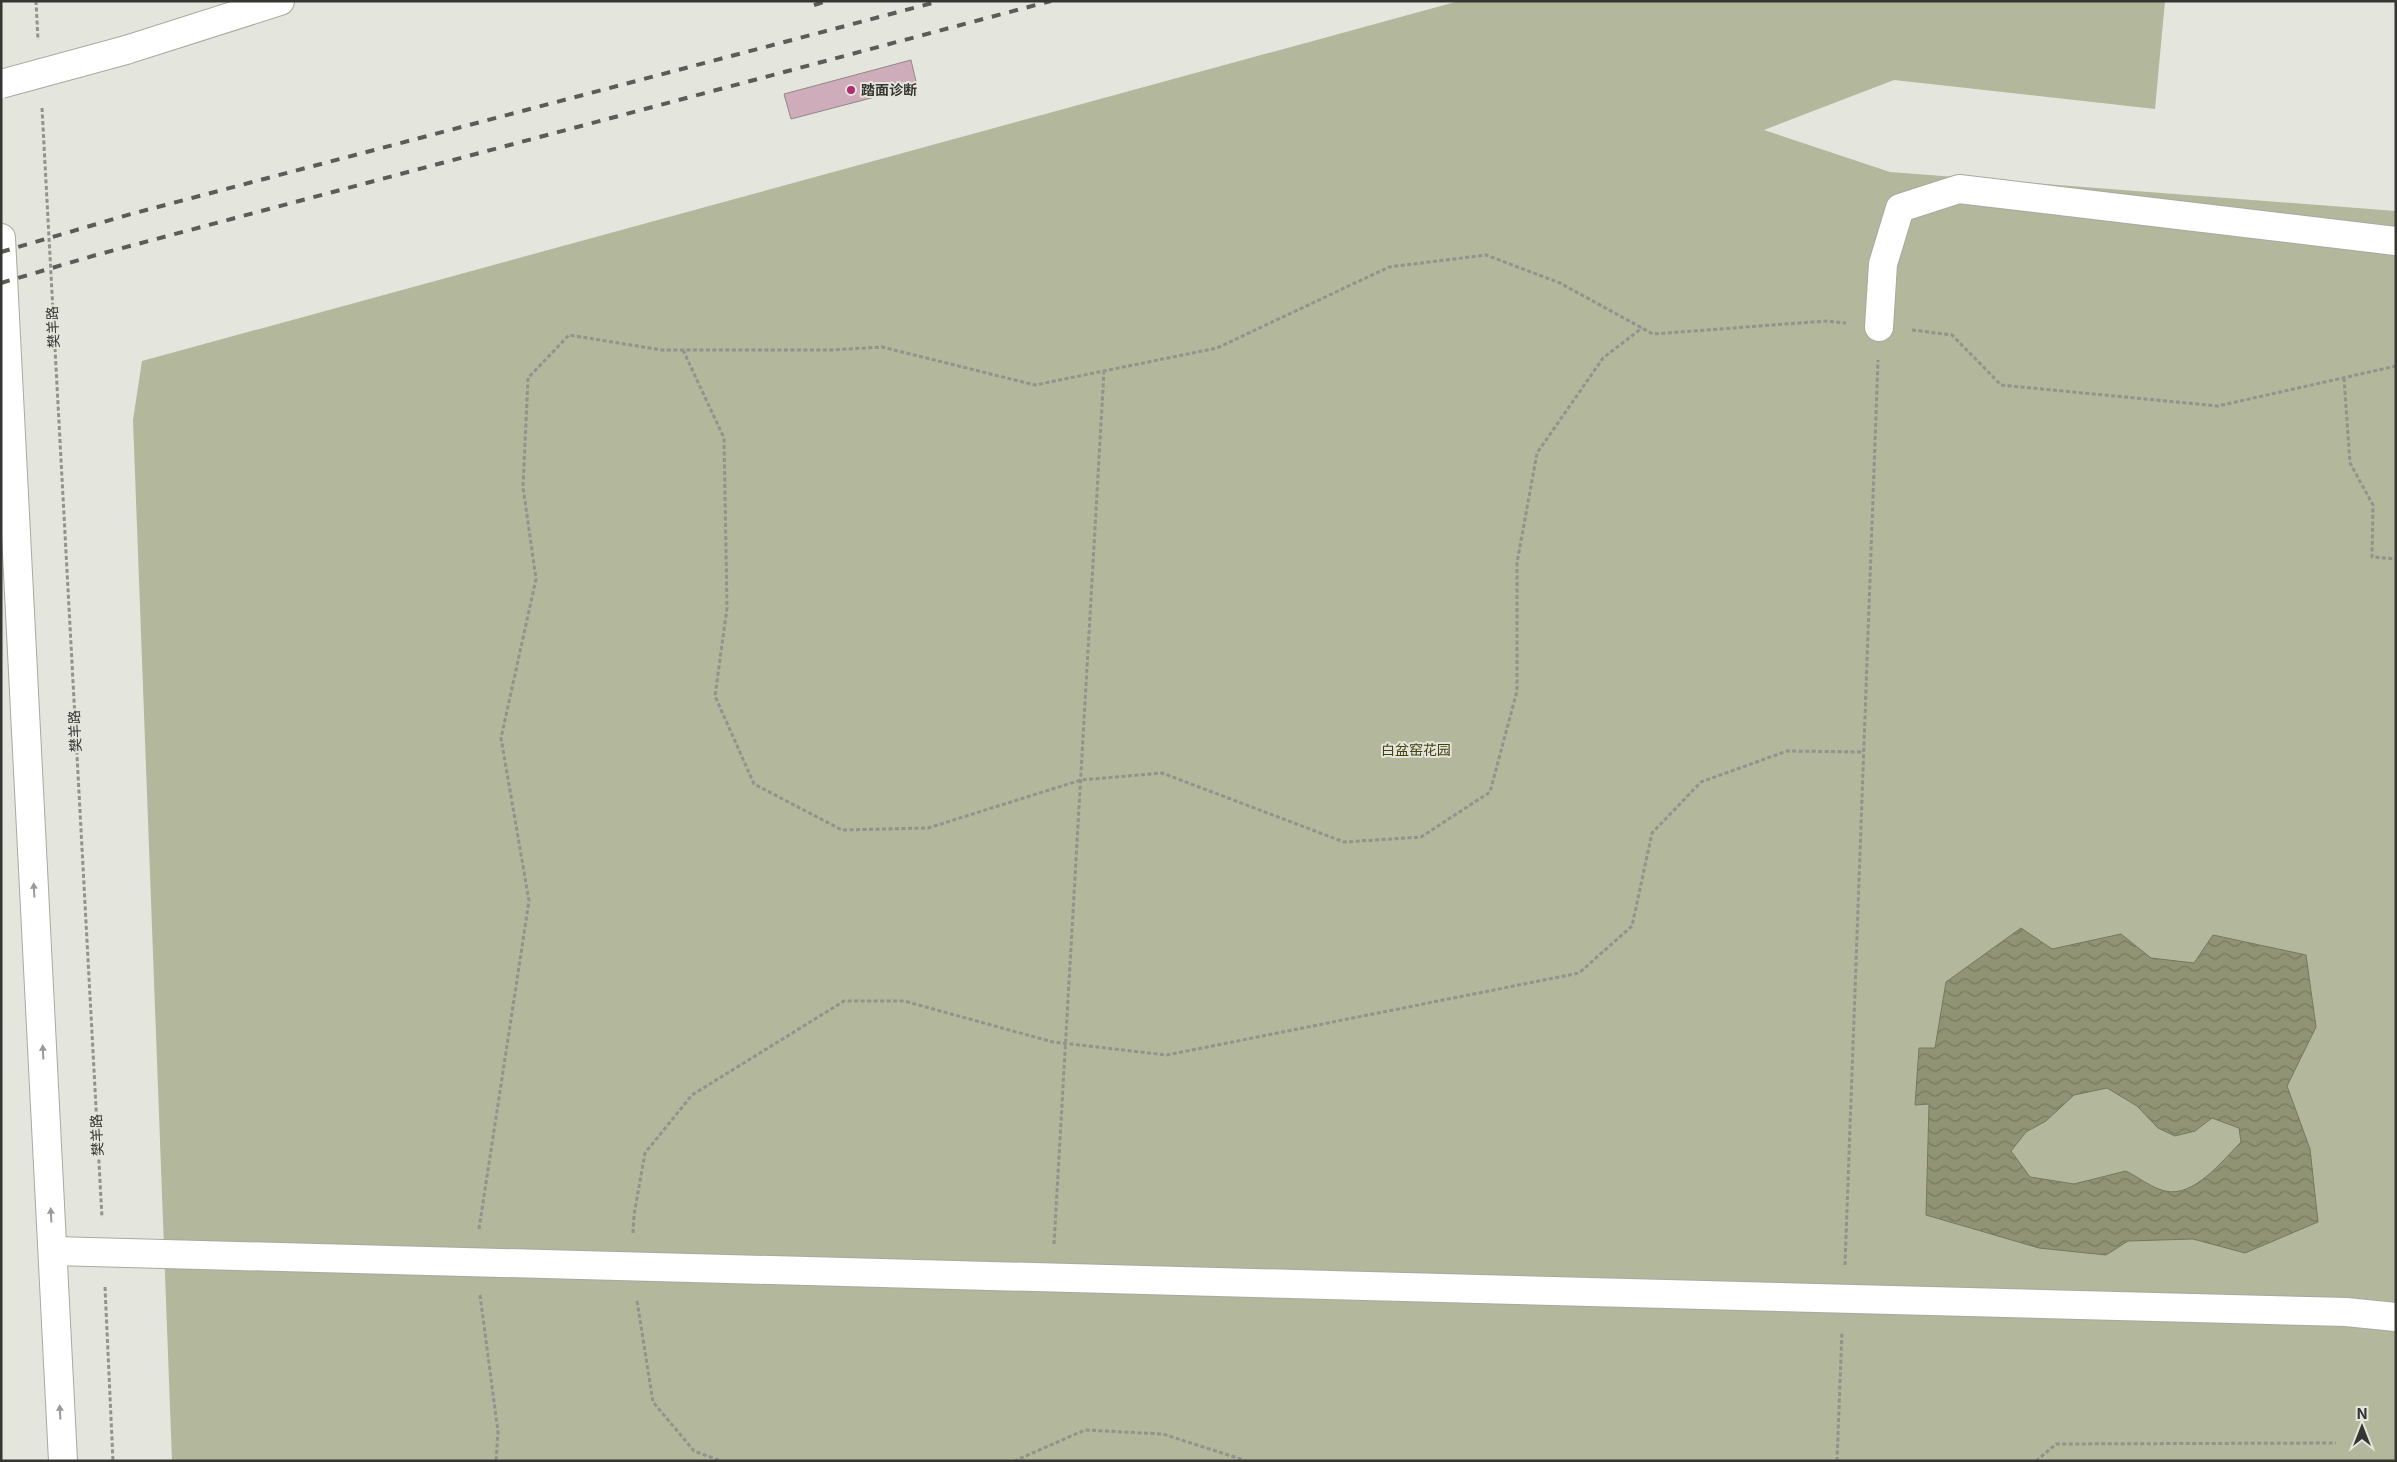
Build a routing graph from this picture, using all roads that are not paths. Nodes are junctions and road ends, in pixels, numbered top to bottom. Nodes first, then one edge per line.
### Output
1 (280, 1) edge
2 (1, 84) edge
3 (1, 238) edge
4 (2396, 241) edge
5 (1879, 327) road end
6 (53, 1251) junction
7 (2396, 1317) edge
8 (62, 1461) edge

1 - 2 main road, bridge
6 -> 3 main road
4 - 5 main road
6 - 7 main road
8 -> 6 main road

